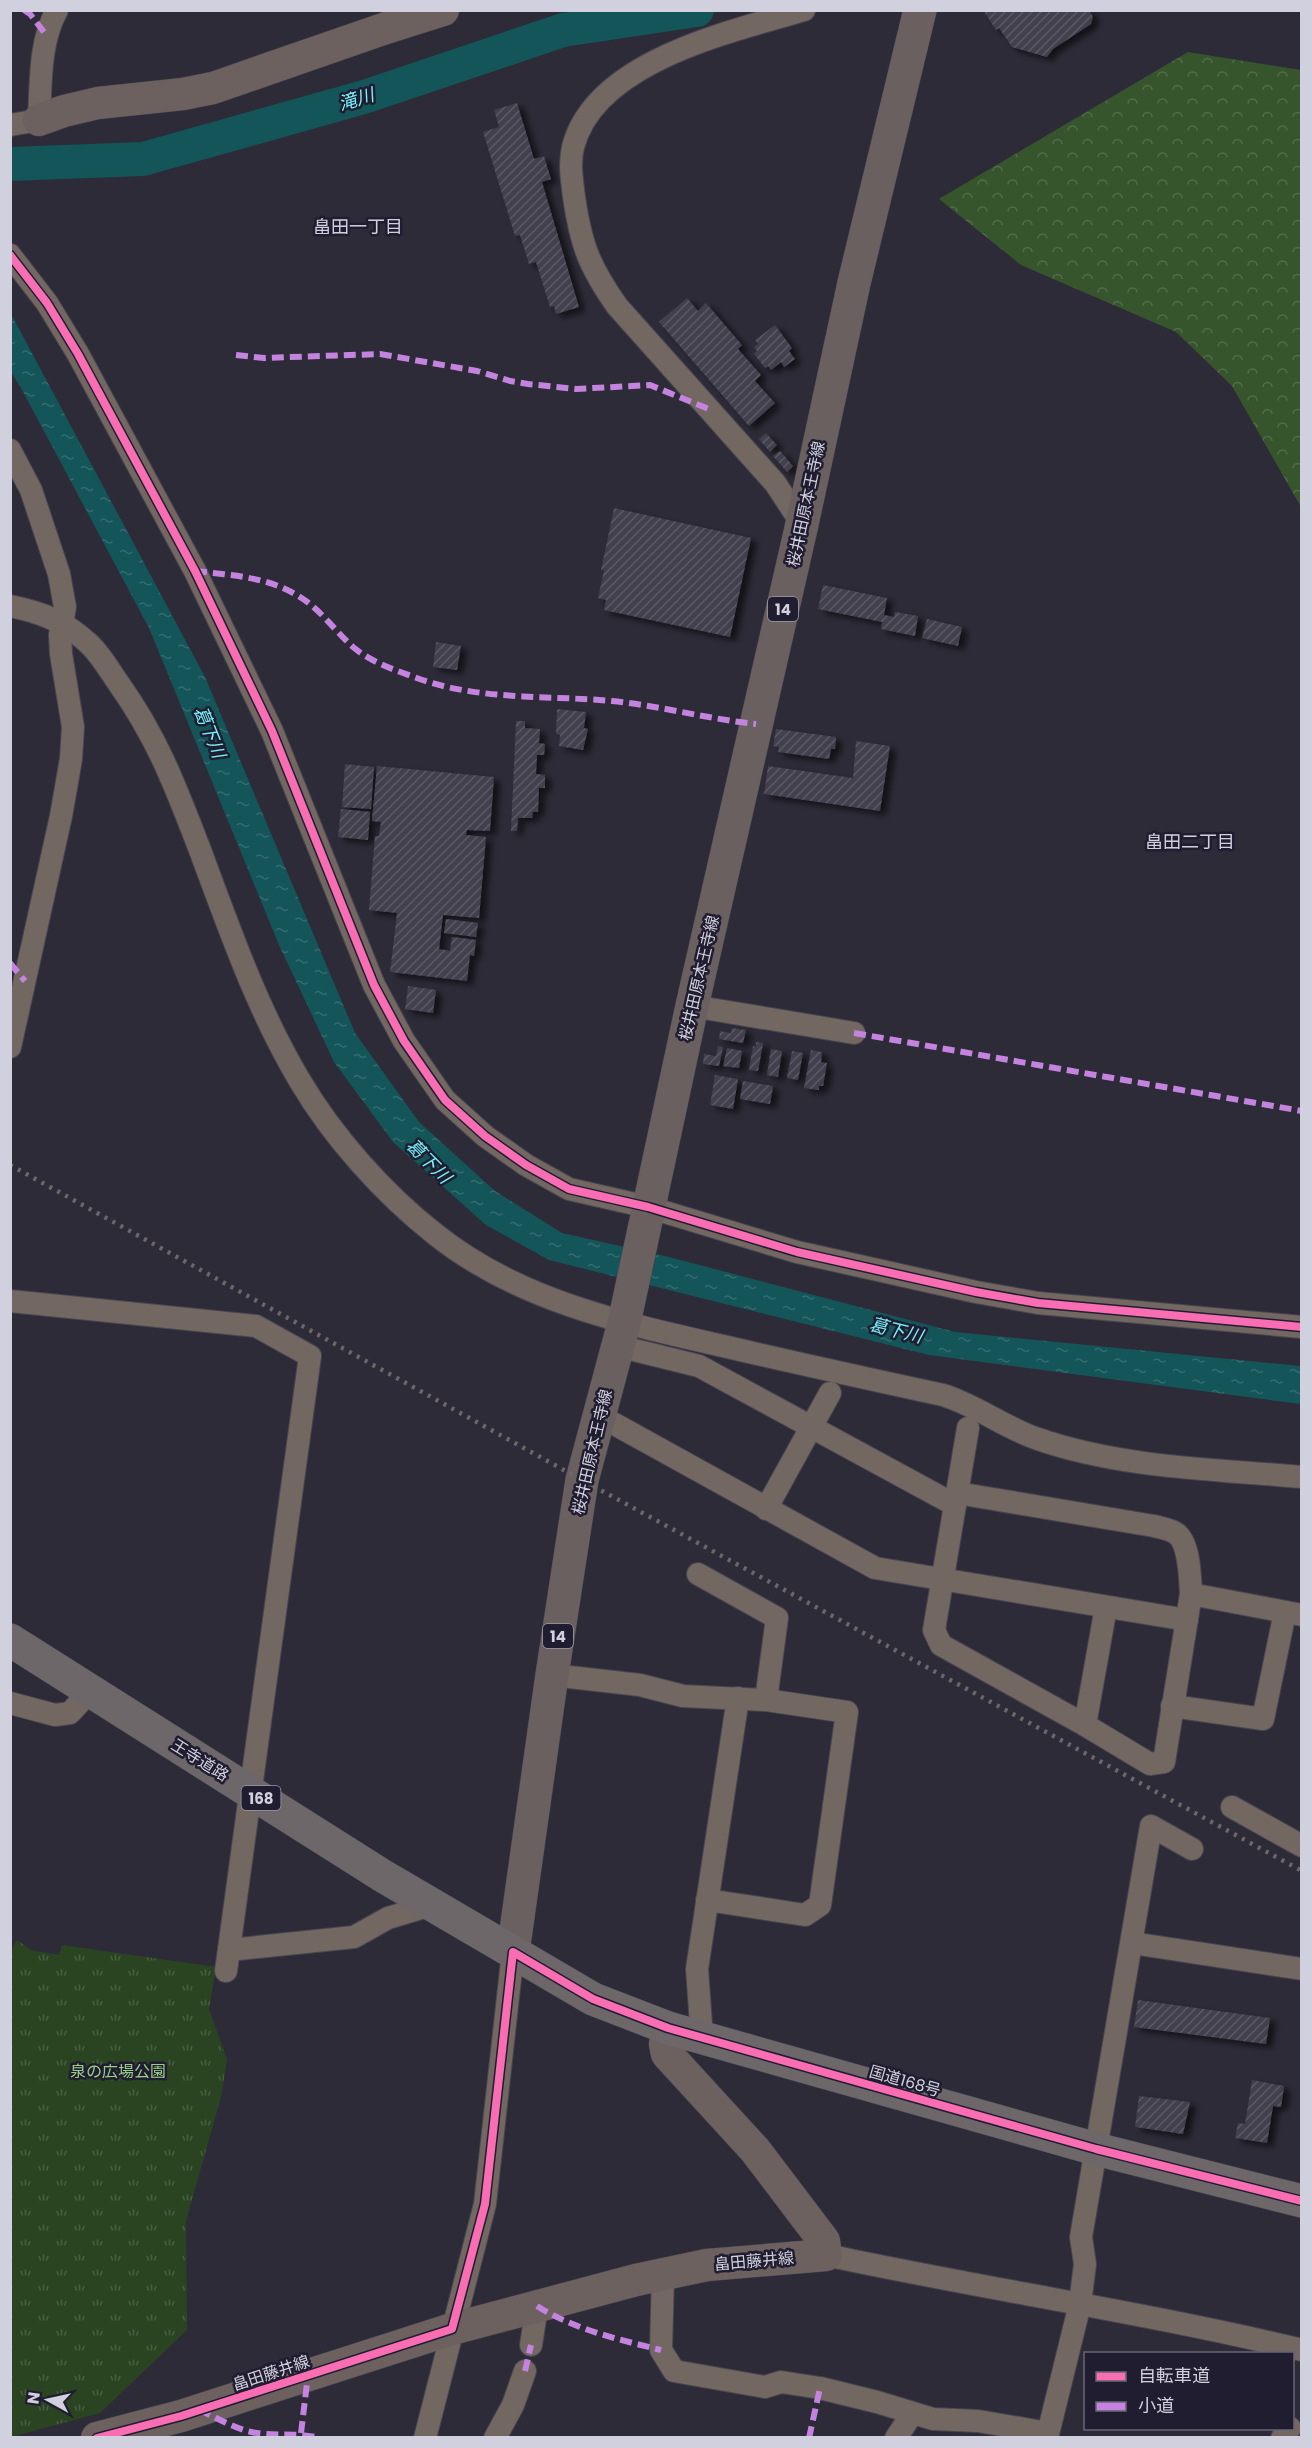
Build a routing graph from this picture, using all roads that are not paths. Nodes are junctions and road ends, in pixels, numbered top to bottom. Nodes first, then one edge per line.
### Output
1 (57, 10) edge
2 (443, 10) edge
3 (804, 10) edge
4 (920, 10) edge
5 (25, 122) edge
6 (10, 255) edge
7 (10, 450) edge
8 (802, 524) junction
9 (10, 606) edge
10 (63, 622) junction
11 (692, 1006) junction
12 (854, 1033) dead end
13 (10, 1047) edge
14 (648, 1207) junction
15 (10, 1301) edge
16 (1302, 1327) edge
17 (621, 1335) junction
18 (830, 1393) dead end
19 (600, 1416) junction
20 (811, 1427) junction
21 (968, 1428) dead end
22 (1302, 1477) edge
23 (956, 1499) junction
24 (766, 1509) junction
25 (698, 1574) dead end
26 (943, 1580) junction
27 (1191, 1594) junction
28 (1106, 1607) junction
29 (1293, 1613) edge
30 (1187, 1620) junction
31 (10, 1640) edge
32 (552, 1675) junction
33 (90, 1691) junction
34 (738, 1698) junction
35 (766, 1701) junction
36 (10, 1703) edge
37 (1172, 1706) junction
38 (1085, 1725) junction
39 (250, 1791) junction
40 (1232, 1807) dead end
41 (1302, 1846) edge
42 (1192, 1849) dead end
43 (707, 1900) junction
44 (431, 1905) junction
45 (1131, 1942) junction
46 (513, 1952) junction
47 (1302, 1969) edge
48 (668, 2028) junction
49 (702, 2038) junction
50 (1096, 2149) junction
51 (1302, 2201) edge
52 (826, 2255) junction
53 (663, 2274) junction
54 (1080, 2304) junction
55 (537, 2306) junction
56 (452, 2329) junction
57 (531, 2345) dead end
58 (1302, 2350) edge
59 (525, 2371) dead end
60 (912, 2414) junction
61 (177, 2427) edge
62 (1048, 2435) edge
63 (97, 2438) edge
64 (425, 2438) edge
65 (495, 2438) edge
66 (896, 2438) edge

1 - 5 street
2 - 5 main road
3 - 8 street
4 - 8 main road, 桜井田原本王寺線 / 14
6 - 14 street
7 - 10 street
8 - 11 main road, 桜井田原本王寺線 / 14
9 - 10 street
10 - 13 street
10 - 17 street
11 - 12 street
11 - 14 main road, 桜井田原本王寺線 / 14
14 - 16 street
14 - 17 main road, 桜井田原本王寺線 / 14
15 - 39 street
17 - 19 main road, 桜井田原本王寺線 / 14
17 - 20 street
17 - 22 street
18 - 20 street
19 - 24 street
19 - 32 main road, 桜井田原本王寺線 / 14
20 - 23 street
20 - 24 street
21 - 23 street
23 - 26 street
23 - 27 street
24 - 26 street
25 - 35 street
26 - 28 street
26 - 38 street
27 - 29 street
27 - 30 street
28 - 30 street
28 - 38 street
29 - 37 street
30 - 37 street
31 - 33 highway, 王寺道路 / 168
32 - 34 street
32 - 46 main road, 桜井田原本王寺線 / 14
33 - 36 street
33 - 39 highway, 王寺道路 / 168
34 - 35 street
34 - 43 street
35 - 43 street
37 - 38 street
39 - 44 highway, 王寺道路 / 168
39 - 44 street
40 - 41 street
42 - 45 street
43 - 49 street
44 - 46 highway, 王寺道路 / 168
45 - 47 street
45 - 50 street
46 - 48 highway, 国道168号 / 168
46 - 56 street
48 - 49 highway, 国道168号 / 168
48 - 52 main road
49 - 50 highway, 国道168号 / 168
50 - 51 highway, 国道168号 / 168
50 - 54 street
52 - 53 main road, 畠田藤井線
52 - 54 street
53 - 55 main road, 畠田藤井線
53 - 60 street
54 - 58 street
54 - 62 street
55 - 56 main road, 畠田藤井線
55 - 57 street
56 - 61 main road, 畠田藤井線
56 - 64 street
59 - 65 street
60 - 62 street
60 - 66 street
61 - 63 main road, 畠田藤井線

